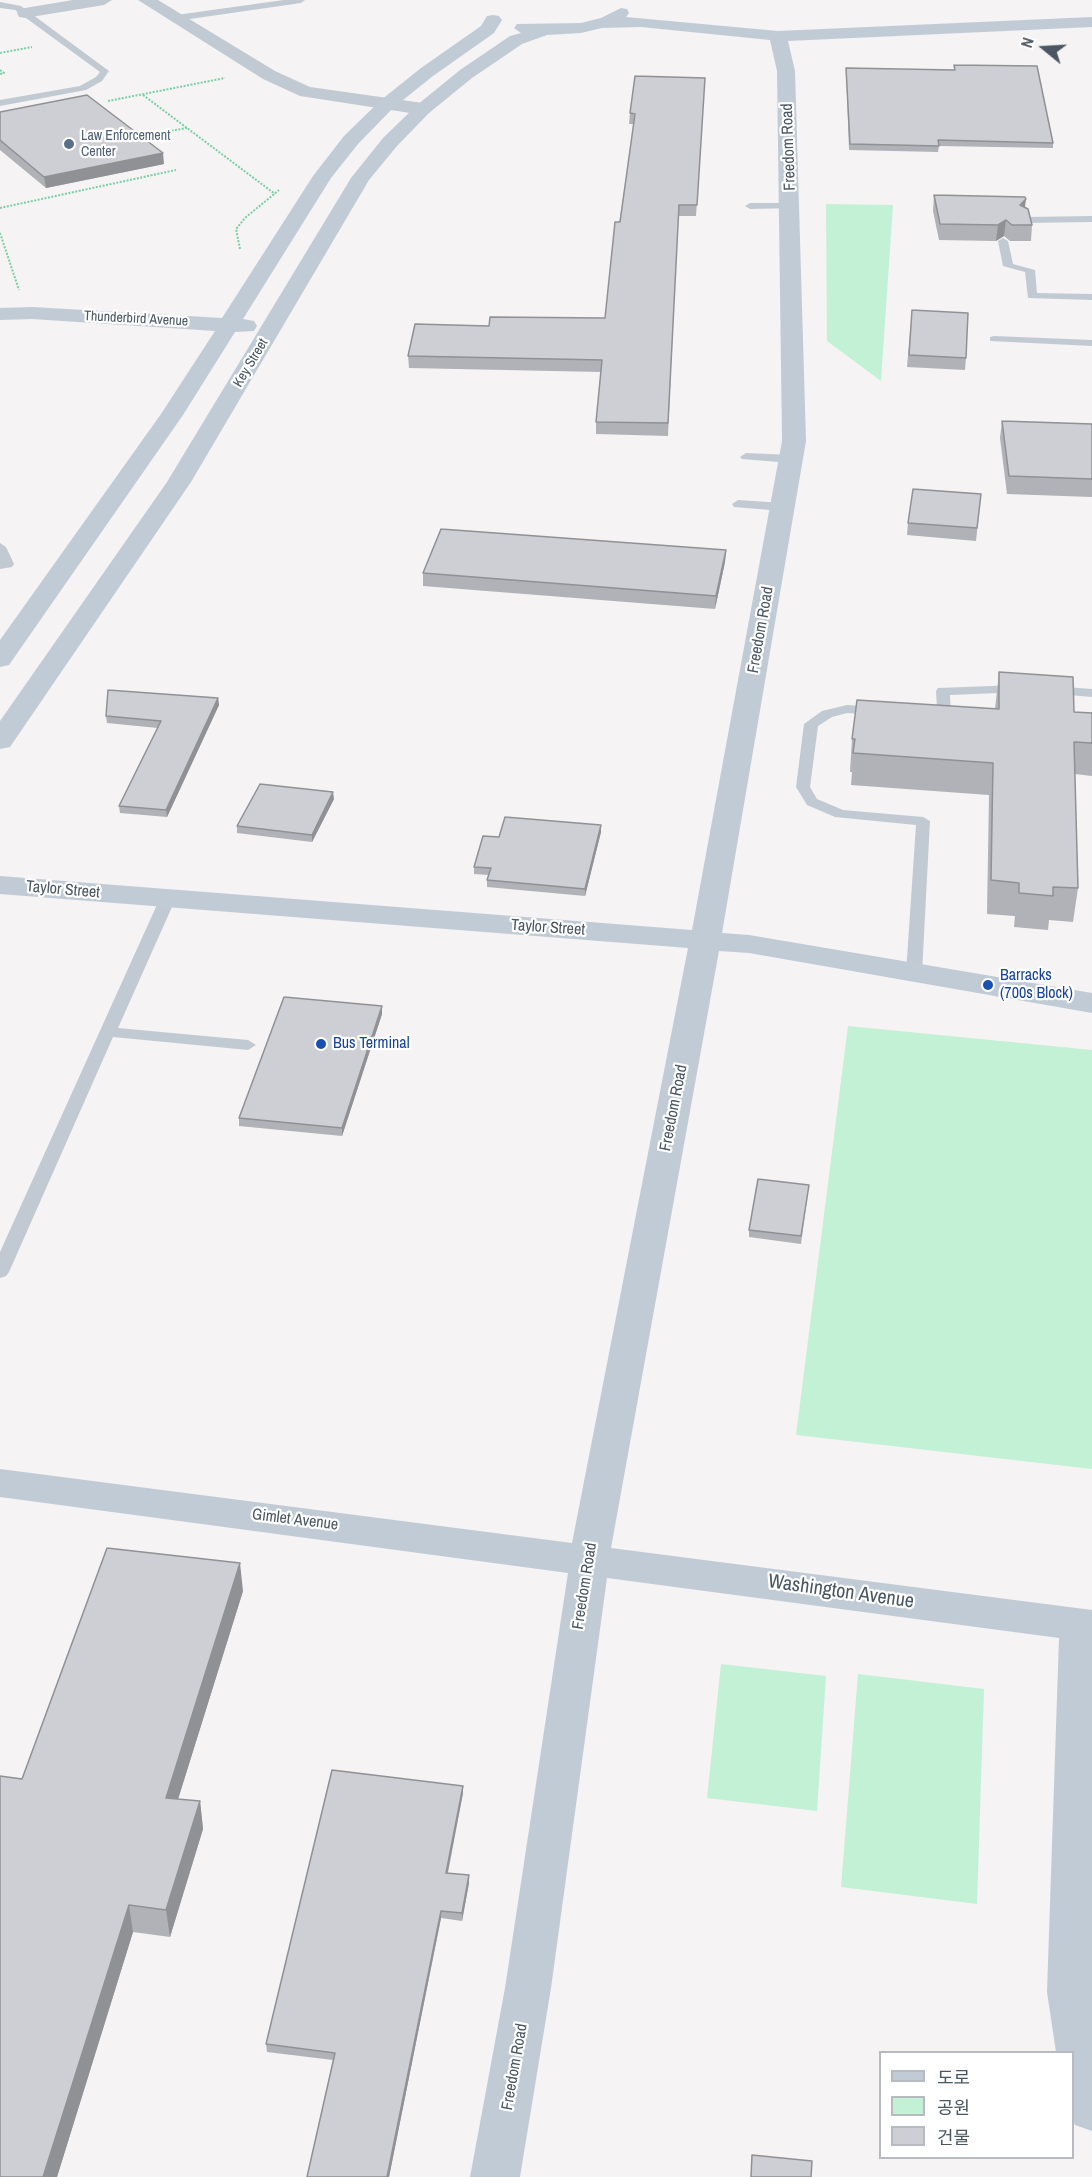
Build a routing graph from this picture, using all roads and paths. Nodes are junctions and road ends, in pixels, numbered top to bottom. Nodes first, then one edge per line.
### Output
1 (104, 0) edge
2 (146, 0) edge
3 (301, 0) edge
4 (0, 5) edge
5 (621, 6) edge
6 (24, 13) junction
7 (176, 18) junction
8 (641, 22) junction
9 (1092, 22) edge
10 (601, 23) junction
11 (545, 30) junction
12 (778, 36) junction
13 (27, 42) dead end
14 (0, 53) edge
15 (263, 71) junction
16 (142, 94) junction
17 (103, 102) dead end
18 (0, 103) edge
19 (387, 104) junction
20 (423, 109) junction
21 (187, 128) junction
22 (130, 138) edge
23 (177, 170) dead end
24 (275, 194) dead end
25 (750, 206) dead end
26 (790, 206) junction
27 (0, 208) edge
28 (1092, 219) edge
29 (1025, 220) edge
30 (0, 233) edge
31 (1003, 241) edge
32 (20, 294) dead end
33 (1092, 297) edge
34 (0, 314) edge
35 (228, 325) junction
36 (272, 328) junction
37 (994, 339) dead end
38 (1092, 343) edge
39 (747, 457) dead end
40 (791, 459) junction
41 (738, 504) dead end
42 (783, 507) junction
43 (0, 547) edge
44 (0, 565) edge
45 (0, 659) edge
46 (1092, 693) edge
47 (890, 711) edge
48 (911, 712) edge
49 (0, 741) edge
50 (1, 887) edge
51 (168, 898) junction
52 (705, 941) junction
53 (914, 973) junction
54 (1092, 1003) edge
55 (108, 1032) junction
56 (248, 1045) dead end
57 (0, 1272) edge
58 (0, 1483) edge
59 (589, 1558) junction
60 (1086, 1625) edge
61 (1092, 2109) edge
62 (495, 2177) edge

1 - 6 street
2 - 7 street
3 - 7 lane
4 - 6 lane
5 - 8 street
5 - 10 street
6 - 18 lane
7 - 15 street
8 - 10 street
8 - 12 street
9 - 12 street
10 - 11 street
11 - 19 street
11 - 20 street, Key Street
12 - 26 street, Freedom Road
13 - 14 path
15 - 16 path
15 - 19 street
16 - 17 path
16 - 21 path
19 - 20 street
19 - 35 street
20 - 36 street, Key Street
21 - 22 path
21 - 24 path
23 - 27 path
25 - 26 lane
26 - 40 street, Freedom Road
28 - 29 lane
30 - 32 path
31 - 33 lane
34 - 35 street, Thunderbird Avenue
35 - 36 street, Thunderbird Avenue
35 - 45 street
36 - 49 street, Key Street
37 - 38 lane
39 - 40 lane
40 - 42 street, Freedom Road
41 - 42 lane
42 - 52 street, Freedom Road
43 - 44 lane
46 - 48 lane
47 - 53 lane
50 - 51 street, Taylor Street
51 - 52 street, Taylor Street
51 - 55 lane
52 - 53 street, Taylor Street
52 - 59 street, Freedom Road
53 - 54 street, Taylor Street
55 - 56 lane
55 - 57 lane
58 - 59 street, Gimlet Avenue
59 - 60 street, Washington Avenue
59 - 62 street, Freedom Road
60 - 61 street

